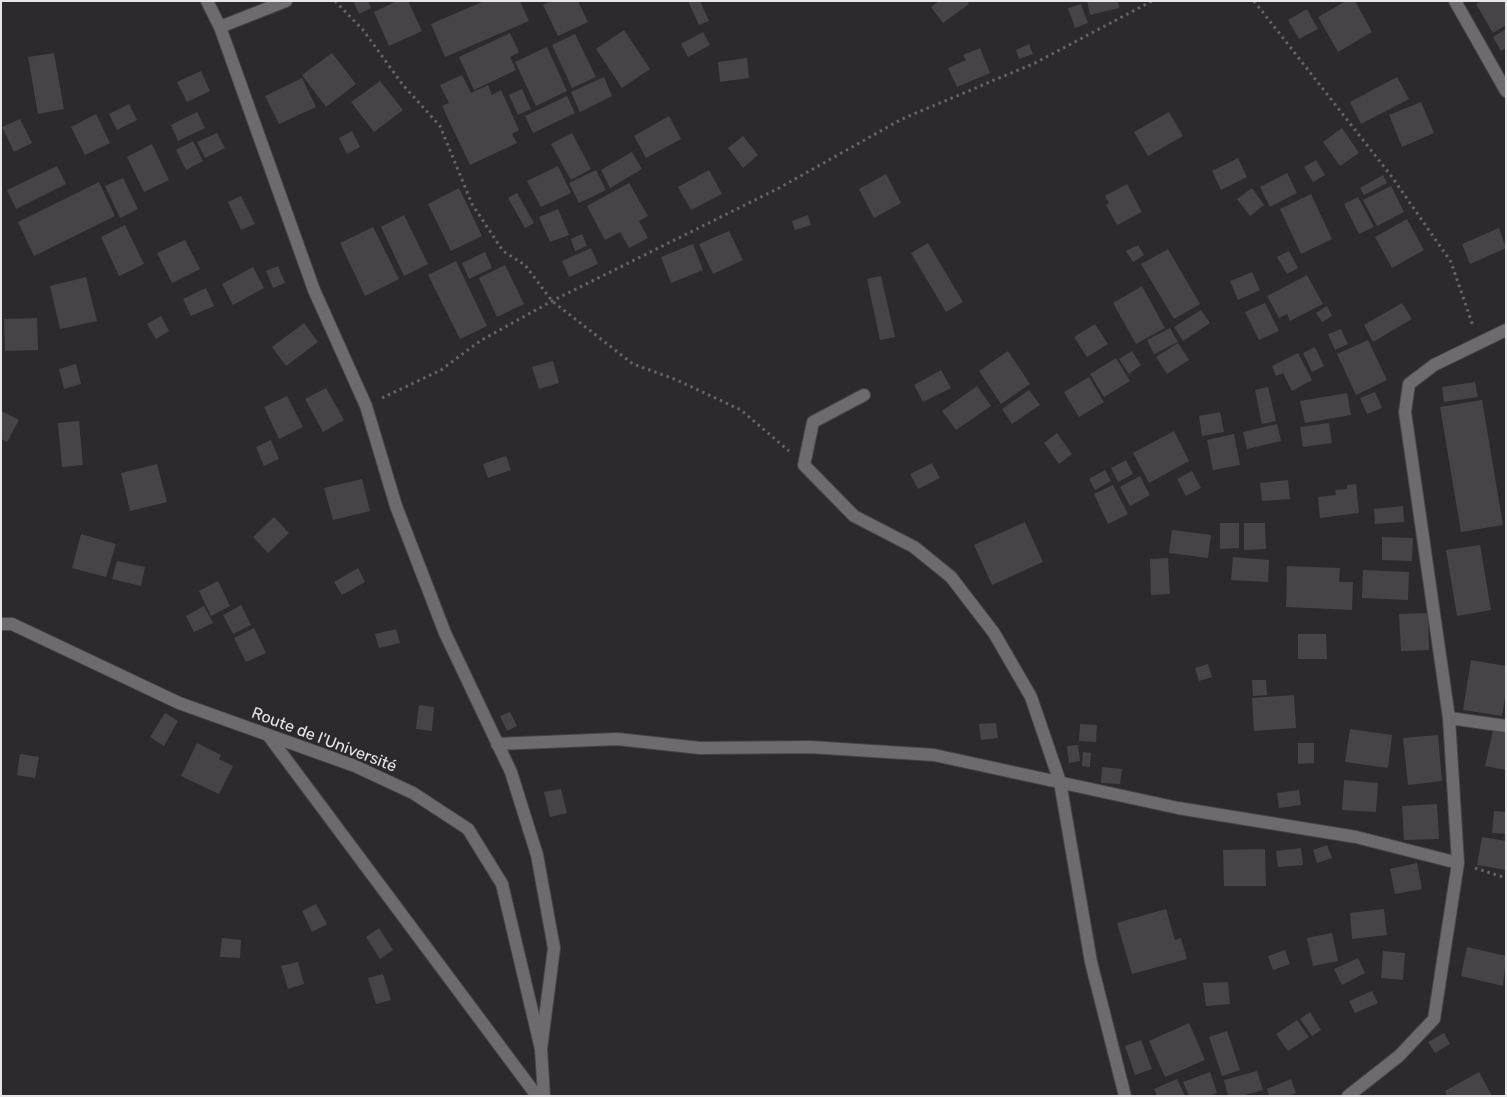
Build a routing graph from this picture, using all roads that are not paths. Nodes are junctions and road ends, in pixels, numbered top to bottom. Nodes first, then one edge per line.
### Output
1 (207, 1) edge
2 (286, 1) edge
3 (1454, 1) edge
4 (220, 27) junction
5 (1506, 91) edge
6 (1506, 330) edge
7 (864, 395) dead end
8 (1, 613) edge
9 (7, 624) edge
10 (1449, 718) junction
11 (1506, 726) edge
12 (268, 735) junction
13 (497, 744) junction
14 (1060, 782) junction
15 (1458, 862) junction
16 (541, 1049) junction
17 (537, 1096) edge
18 (544, 1096) edge
19 (1125, 1096) edge
20 (1348, 1096) edge

1 - 4 street
2 - 4 street
3 - 5 street
4 - 13 street
6 - 10 street
7 - 14 street
8 - 9 street, Route de l'Université
9 - 12 street, Route de l'Université
10 - 11 street
10 - 15 street
12 - 16 street, Route de l'Université
12 - 17 street
13 - 14 street
13 - 16 street
14 - 15 street
14 - 19 street
15 - 20 street
16 - 18 street, Route de l'Université

